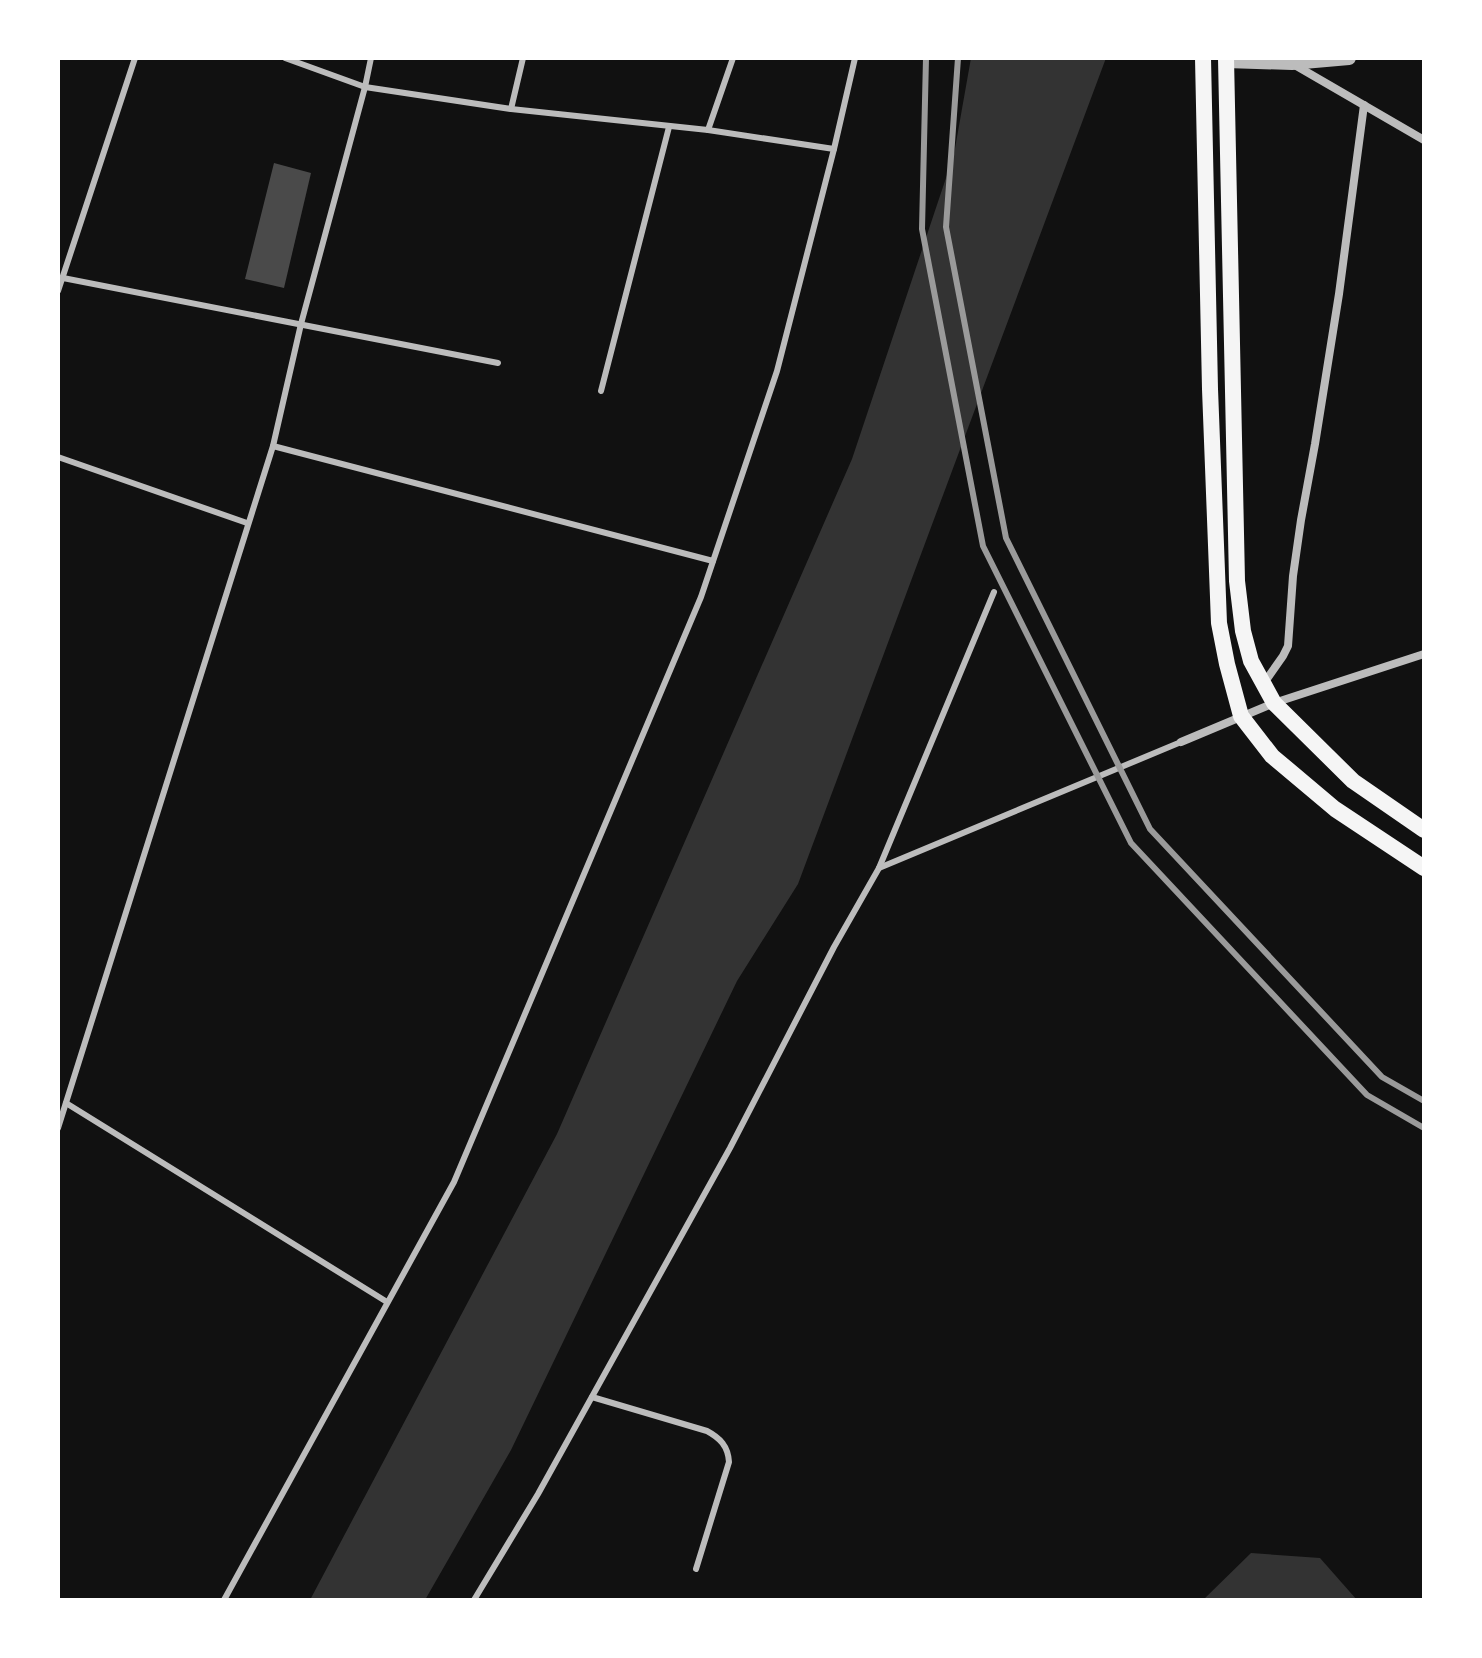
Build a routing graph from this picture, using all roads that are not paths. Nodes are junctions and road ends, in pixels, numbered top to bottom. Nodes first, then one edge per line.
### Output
1 (135, 58) edge
2 (285, 58) edge
3 (371, 58) edge
4 (523, 58) edge
5 (733, 58) edge
6 (855, 58) edge
7 (1203, 58) edge
8 (1349, 58) edge
9 (1226, 60) edge
10 (1292, 63) junction
11 (365, 87) junction
12 (1364, 105) junction
13 (511, 109) junction
14 (669, 127) junction
15 (708, 130) junction
16 (1424, 140) edge
17 (834, 149) junction
18 (63, 278) junction
19 (58, 291) edge
20 (301, 324) junction
21 (498, 363) dead end
22 (601, 391) dead end
23 (273, 446) junction
24 (58, 457) edge
25 (247, 523) junction
26 (713, 561) junction
27 (994, 592) dead end
28 (1424, 654) edge
29 (1264, 683) junction
30 (1274, 703) junction
31 (1241, 716) junction
32 (1181, 742) joint
33 (1424, 830) edge
34 (879, 868) junction
35 (1424, 868) edge
36 (66, 1103) junction
37 (58, 1128) edge
38 (387, 1302) junction
39 (592, 1397) junction
40 (696, 1569) dead end
41 (224, 1600) edge
42 (474, 1600) edge

1 - 18 lane
2 - 11 lane
3 - 11 lane
4 - 13 lane
5 - 15 lane
6 - 17 lane
7 - 31 main road
8 - 10 street
9 - 10 street
9 - 29 main road
10 - 12 street
11 - 13 lane
11 - 20 lane
12 - 16 street
12 - 29 street
13 - 14 lane
14 - 15 lane
14 - 22 lane
15 - 17 lane
17 - 26 lane
18 - 19 lane
18 - 20 lane
20 - 21 lane
20 - 23 lane
23 - 25 lane
23 - 26 lane
24 - 25 lane
25 - 36 lane
26 - 38 lane
27 - 34 lane
28 - 30 street
29 - 30 main road
30 - 31 street
30 - 33 main road
31 - 32 street
31 - 35 main road
32 - 34 lane
34 - 39 lane
36 - 37 lane
36 - 38 lane
38 - 41 lane
39 - 40 lane
39 - 42 lane

